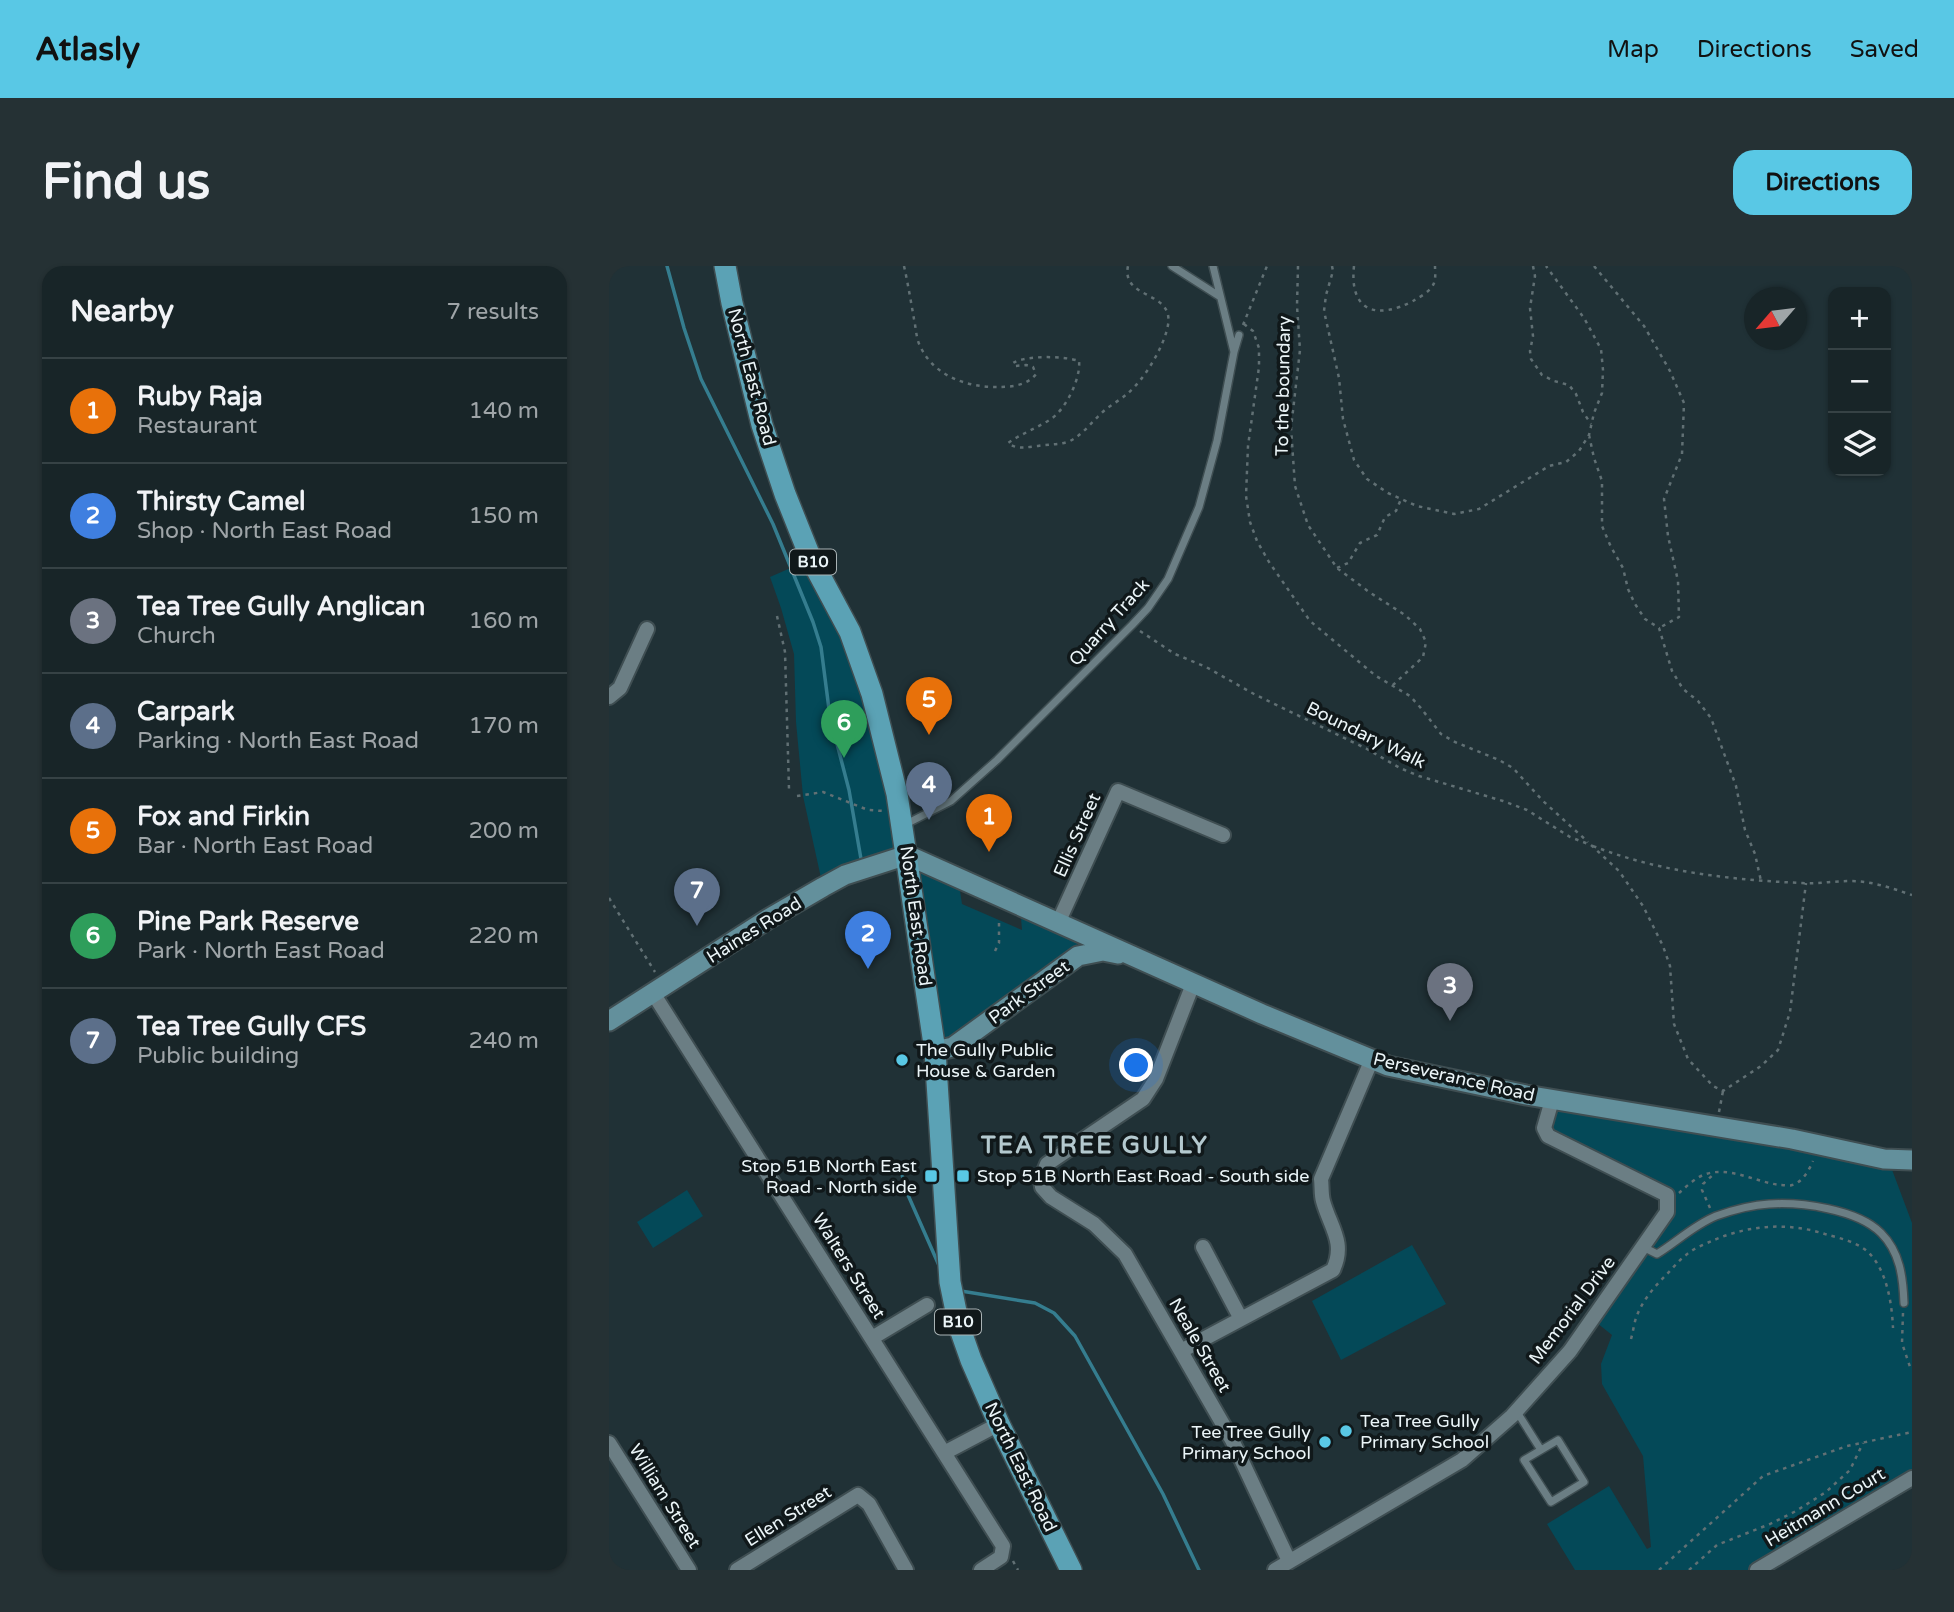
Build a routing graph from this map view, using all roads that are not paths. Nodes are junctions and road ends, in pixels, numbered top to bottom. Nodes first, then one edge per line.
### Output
1 (725, 266) edge
2 (1172, 266) edge
3 (1213, 266) edge
4 (1220, 297) junction
5 (1239, 335) road end
6 (1234, 352) junction
7 (647, 629) dead end
8 (609, 697) edge
9 (901, 819) junction
10 (1223, 835) dead end
11 (907, 855) junction
12 (1058, 923) junction
13 (1077, 932) junction
14 (1129, 955) junction
15 (1078, 956) junction
16 (1193, 984) junction
17 (659, 990) junction
18 (609, 1021) edge
19 (935, 1051) junction
20 (1372, 1059) junction
21 (1552, 1100) junction
22 (1912, 1160) edge
23 (1203, 1247) dead end
24 (1642, 1247) junction
25 (1904, 1303) road end
26 (927, 1305) dead end
27 (1241, 1319) junction
28 (872, 1338) junction
29 (1181, 1351) junction
30 (1517, 1411) junction
31 (999, 1424) junction
32 (609, 1443) edge
33 (1541, 1450) junction
34 (944, 1452) junction
35 (1912, 1478) edge
36 (1289, 1561) junction
37 (689, 1570) edge
38 (737, 1570) edge
39 (906, 1570) edge
40 (981, 1570) edge
41 (1071, 1570) edge
42 (1275, 1570) edge
43 (1757, 1570) edge

1 - 9 main road, North East Road / B10
2 - 4 lane
3 - 4 lane, Quarry Track
4 - 6 lane, Quarry Track
5 - 6 lane
6 - 9 lane, Quarry Track
7 - 8 street
9 - 11 main road, North East Road / B10
10 - 12 street, Ellis Street
11 - 12 street, Perseverance Road
11 - 17 street, Haines Road
11 - 19 main road, North East Road / B10
12 - 13 street, Perseverance Road
13 - 14 street, Perseverance Road
13 - 15 street
14 - 15 street, Park Street
14 - 16 street, Perseverance Road
15 - 19 street, Park Street
16 - 20 street, Perseverance Road
16 - 29 street, Neale Street
17 - 18 street, Haines Road
17 - 28 street, Walters Street
19 - 31 main road, North East Road / B10
20 - 21 street, Perseverance Road
20 - 27 street
21 - 22 street, Perseverance Road
21 - 24 street, Memorial Drive
23 - 27 street
24 - 25 lane
24 - 30 street, Memorial Drive
26 - 28 street
27 - 29 street
28 - 34 street, Walters Street
29 - 36 street, Neale Street
30 - 33 lane
30 - 36 street, Memorial Drive
31 - 34 street
31 - 41 main road, North East Road / B10
32 - 37 street, William Street
33 - 33 lane
34 - 40 street, Walters Street
35 - 43 street, Heitmann Court
36 - 42 street, Memorial Drive
38 - 39 street, Ellen Street

